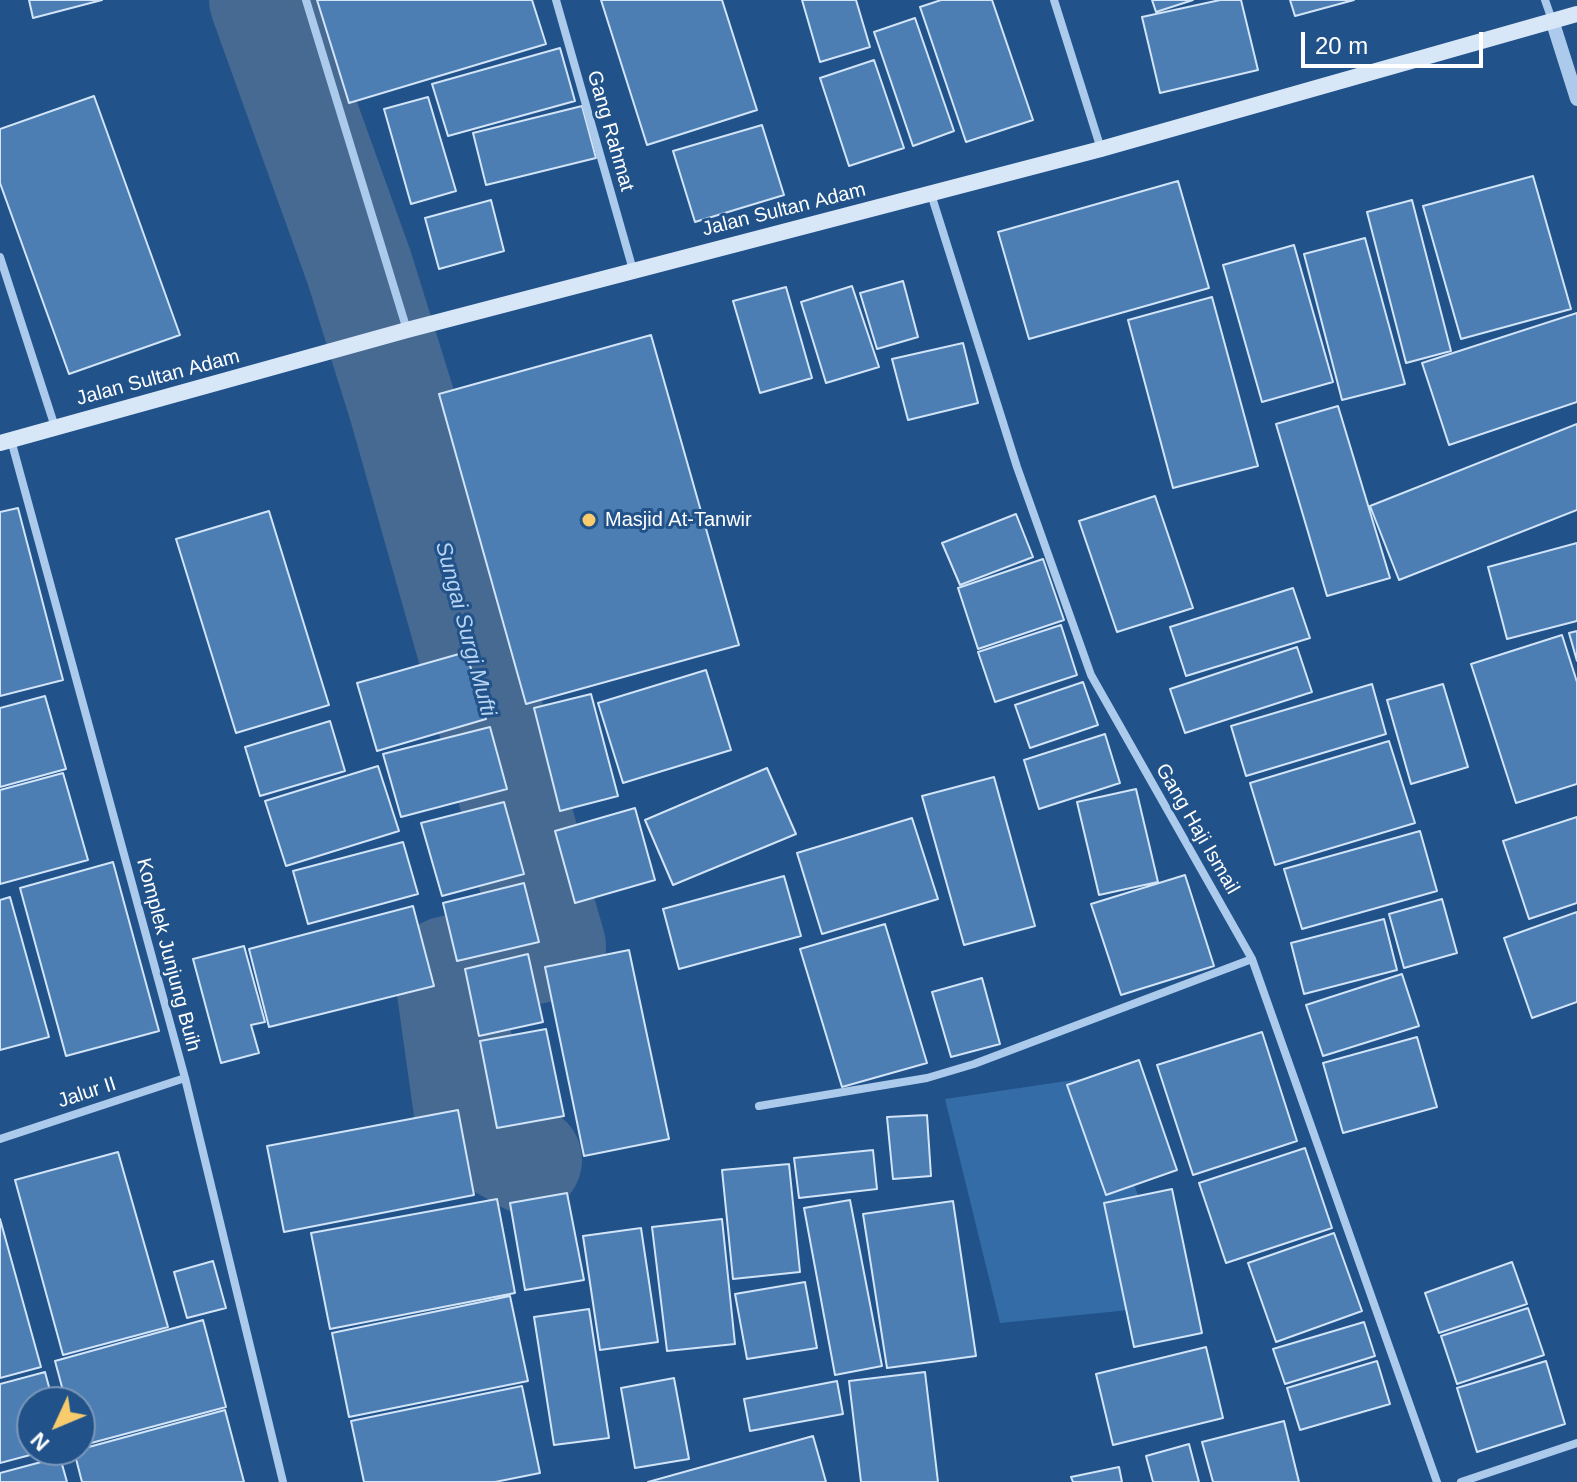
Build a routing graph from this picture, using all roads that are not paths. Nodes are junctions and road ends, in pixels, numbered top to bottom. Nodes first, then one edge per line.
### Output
1 (306, 0) edge
2 (556, 0) edge
3 (1054, 0) edge
4 (1545, 0) edge
5 (1577, 14) edge
6 (1552, 20) junction
7 (1577, 99) edge
8 (1101, 149) junction
9 (931, 193) junction
10 (0, 257) edge
11 (633, 270) junction
12 (403, 331) junction
13 (55, 427) junction
14 (6, 442) edge
15 (1252, 959) junction
16 (185, 1078) junction
17 (759, 1106) dead end
18 (0, 1139) edge
19 (1577, 1443) edge
20 (283, 1482) edge
21 (1437, 1482) edge
22 (1461, 1482) edge

1 - 12 street
2 - 11 street, Gang Rahmat
3 - 8 street
4 - 6 street
5 - 6 main road, Jalan Sultan Adam
6 - 7 street
6 - 8 main road, Jalan Sultan Adam
8 - 9 main road, Jalan Sultan Adam
9 - 11 main road, Jalan Sultan Adam
9 - 15 street, Gang Haji Ismail
10 - 13 street
11 - 12 main road, Jalan Sultan Adam
12 - 13 main road, Jalan Sultan Adam
13 - 14 main road, Jalan Sultan Adam
14 - 16 street, Komplek Junjung Buih
15 - 17 street
15 - 21 street, Gang Haji Ismail
16 - 18 street, Jalur II
16 - 20 street, Komplek Junjung Buih
19 - 22 street

